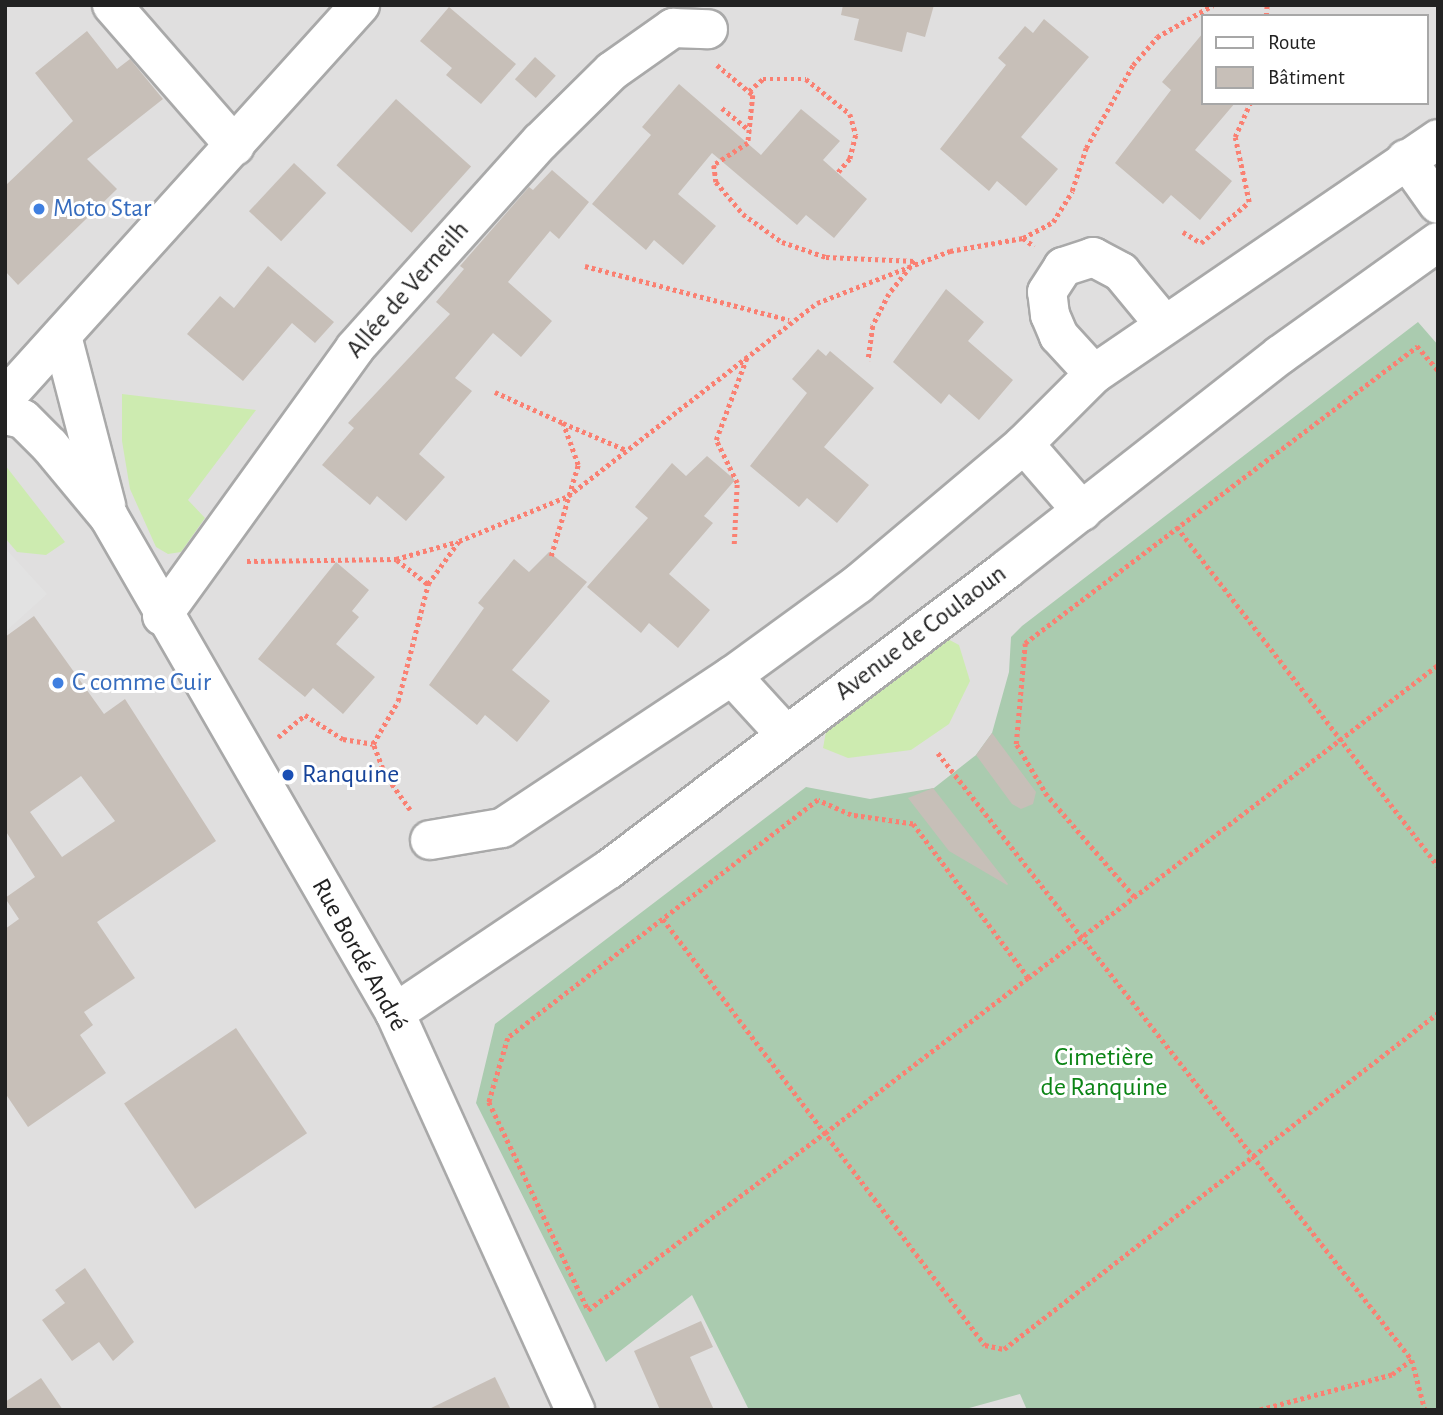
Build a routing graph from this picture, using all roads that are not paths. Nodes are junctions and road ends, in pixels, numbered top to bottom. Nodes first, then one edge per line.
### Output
1 (112, 5) edge
2 (360, 5) edge
3 (691, 28) road end
4 (1438, 139) edge
5 (235, 146) junction
6 (1406, 159) junction
7 (1438, 204) edge
8 (1438, 242) edge
9 (1164, 324) junction
10 (62, 336) junction
11 (1094, 374) junction
12 (5, 398) edge
13 (5, 415) edge
14 (1024, 444) junction
15 (1082, 510) junction
16 (109, 517) junction
17 (162, 616) junction
18 (732, 676) junction
19 (786, 735) junction
20 (430, 840) road end
21 (395, 1013) junction
22 (575, 1410) edge

1 - 5 street
2 - 5 street
3 - 17 street, Allée de Verneilh
4 - 6 street
5 - 10 street
6 - 7 street
6 - 9 street
8 - 15 street, Avenue de Coulaoun
9 - 11 street
9 - 11 street
10 - 12 street
10 - 16 street, Rue Bordé André
11 - 14 street
13 - 16 street, Rue Bordé André
14 - 15 street
14 - 18 street
15 - 19 street, Avenue de Coulaoun
16 - 17 street, Rue Bordé André
17 - 21 street, Rue Bordé André
18 - 19 street
18 - 20 street
19 - 21 street, Avenue de Coulaoun
21 - 22 street, Rue Bordé André

